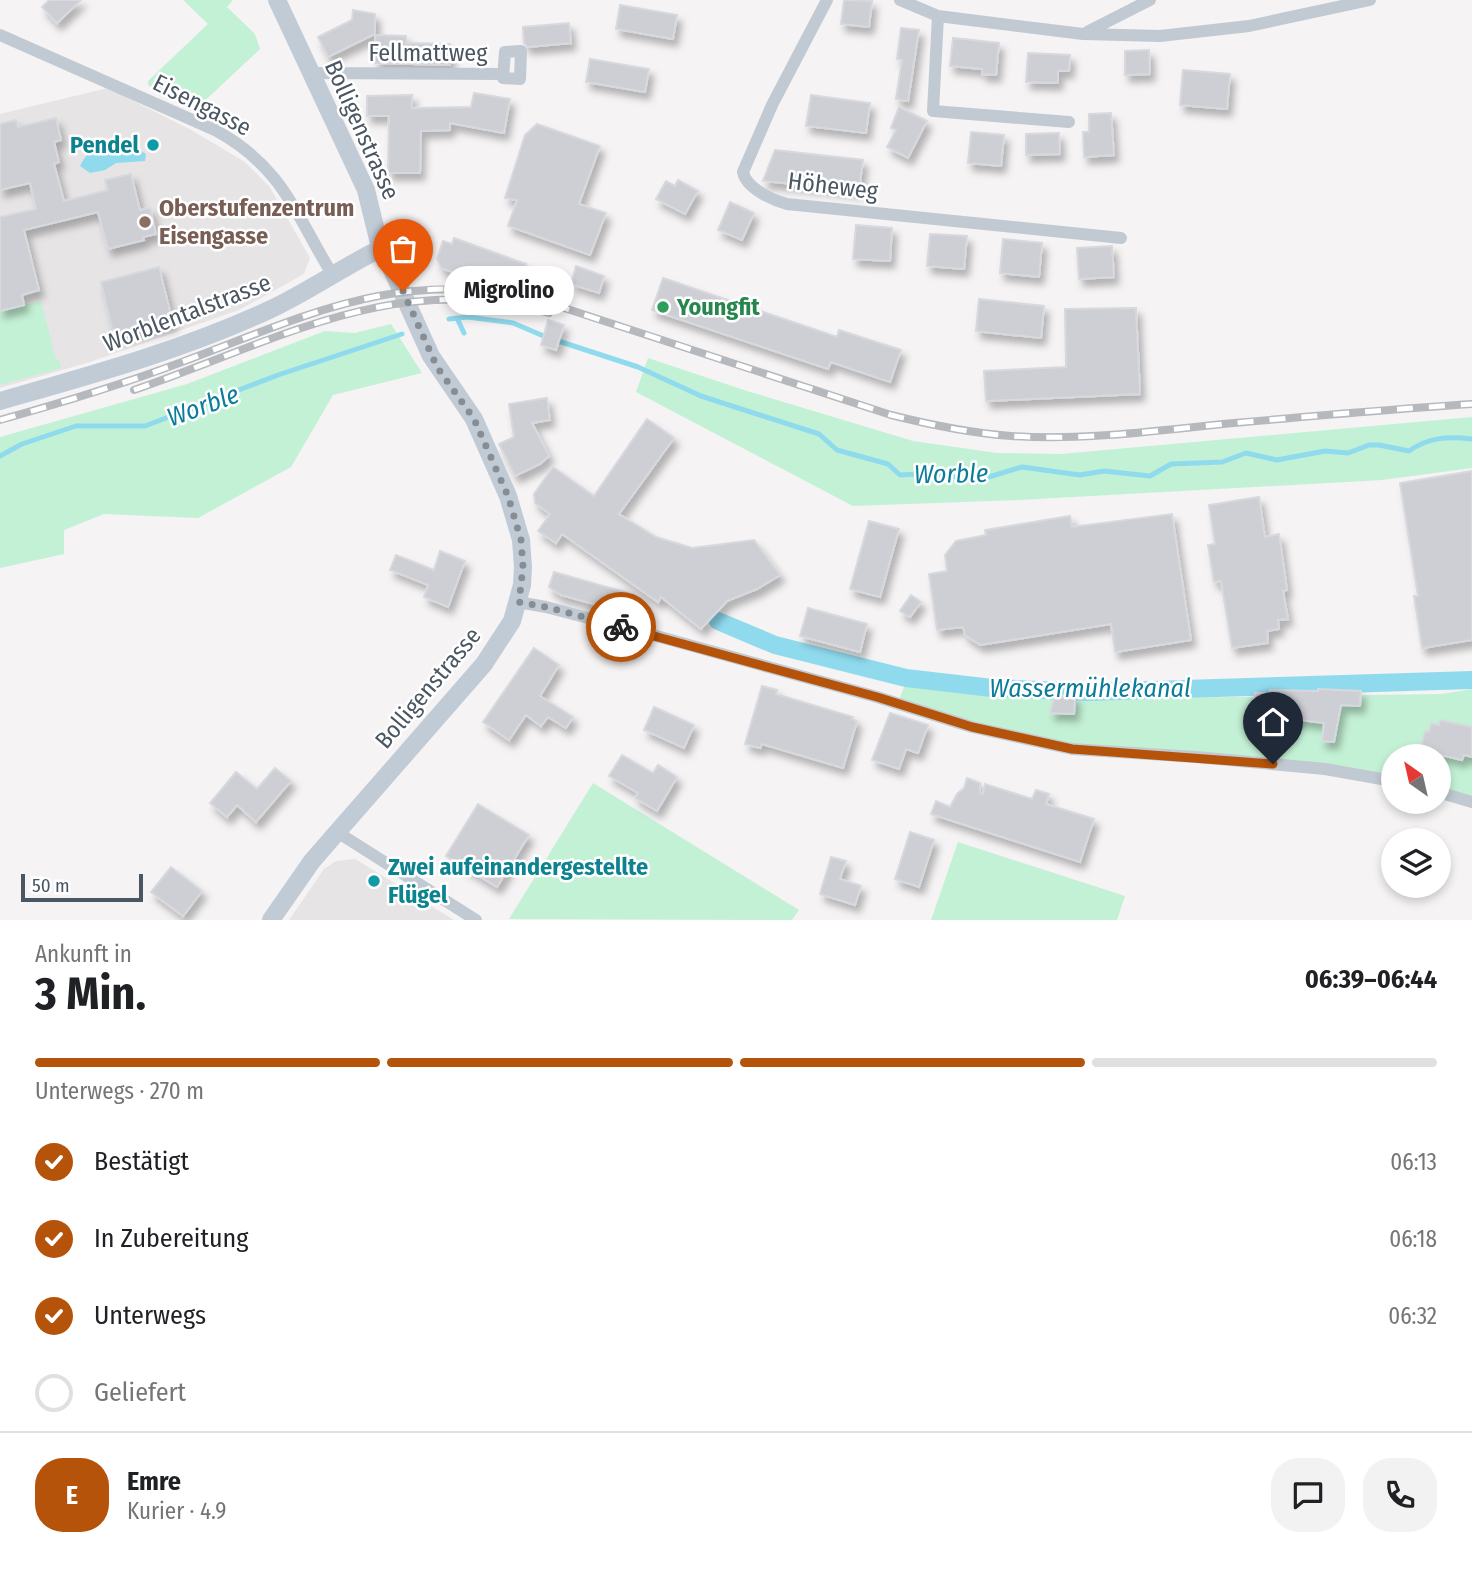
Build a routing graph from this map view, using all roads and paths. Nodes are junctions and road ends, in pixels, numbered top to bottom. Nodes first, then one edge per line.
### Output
1 (277, 0) edge
2 (827, 0) edge
3 (900, 0) edge
4 (1150, 0) edge
5 (1370, 0) edge
6 (938, 16) junction
7 (1083, 34) junction
8 (0, 35) edge
9 (310, 73) junction
10 (503, 74) dead end
11 (1069, 122) dead end
12 (1121, 238) dead end
13 (382, 248) junction
14 (332, 274) junction
15 (0, 401) edge
16 (519, 602) junction
17 (1381, 780) edge
18 (1451, 796) edge
19 (1472, 802) edge
20 (337, 832) junction
21 (271, 920) edge
22 (477, 920) edge

1 - 9 main road, Bolligenstrasse
2 - 12 street, Höheweg
3 - 6 street
4 - 7 street
5 - 7 street
6 - 7 street
6 - 11 street
8 - 14 street, Eisengasse
9 - 10 street, Fellmattweg
9 - 13 main road, Bolligenstrasse
13 - 14 main road, Worblentalstrasse
13 - 16 main road, Bolligenstrasse
14 - 15 main road, Worblentalstrasse
16 - 17 street
16 - 20 main road, Bolligenstrasse
18 - 19 street
20 - 21 main road, Bolligenstrasse
20 - 22 street

